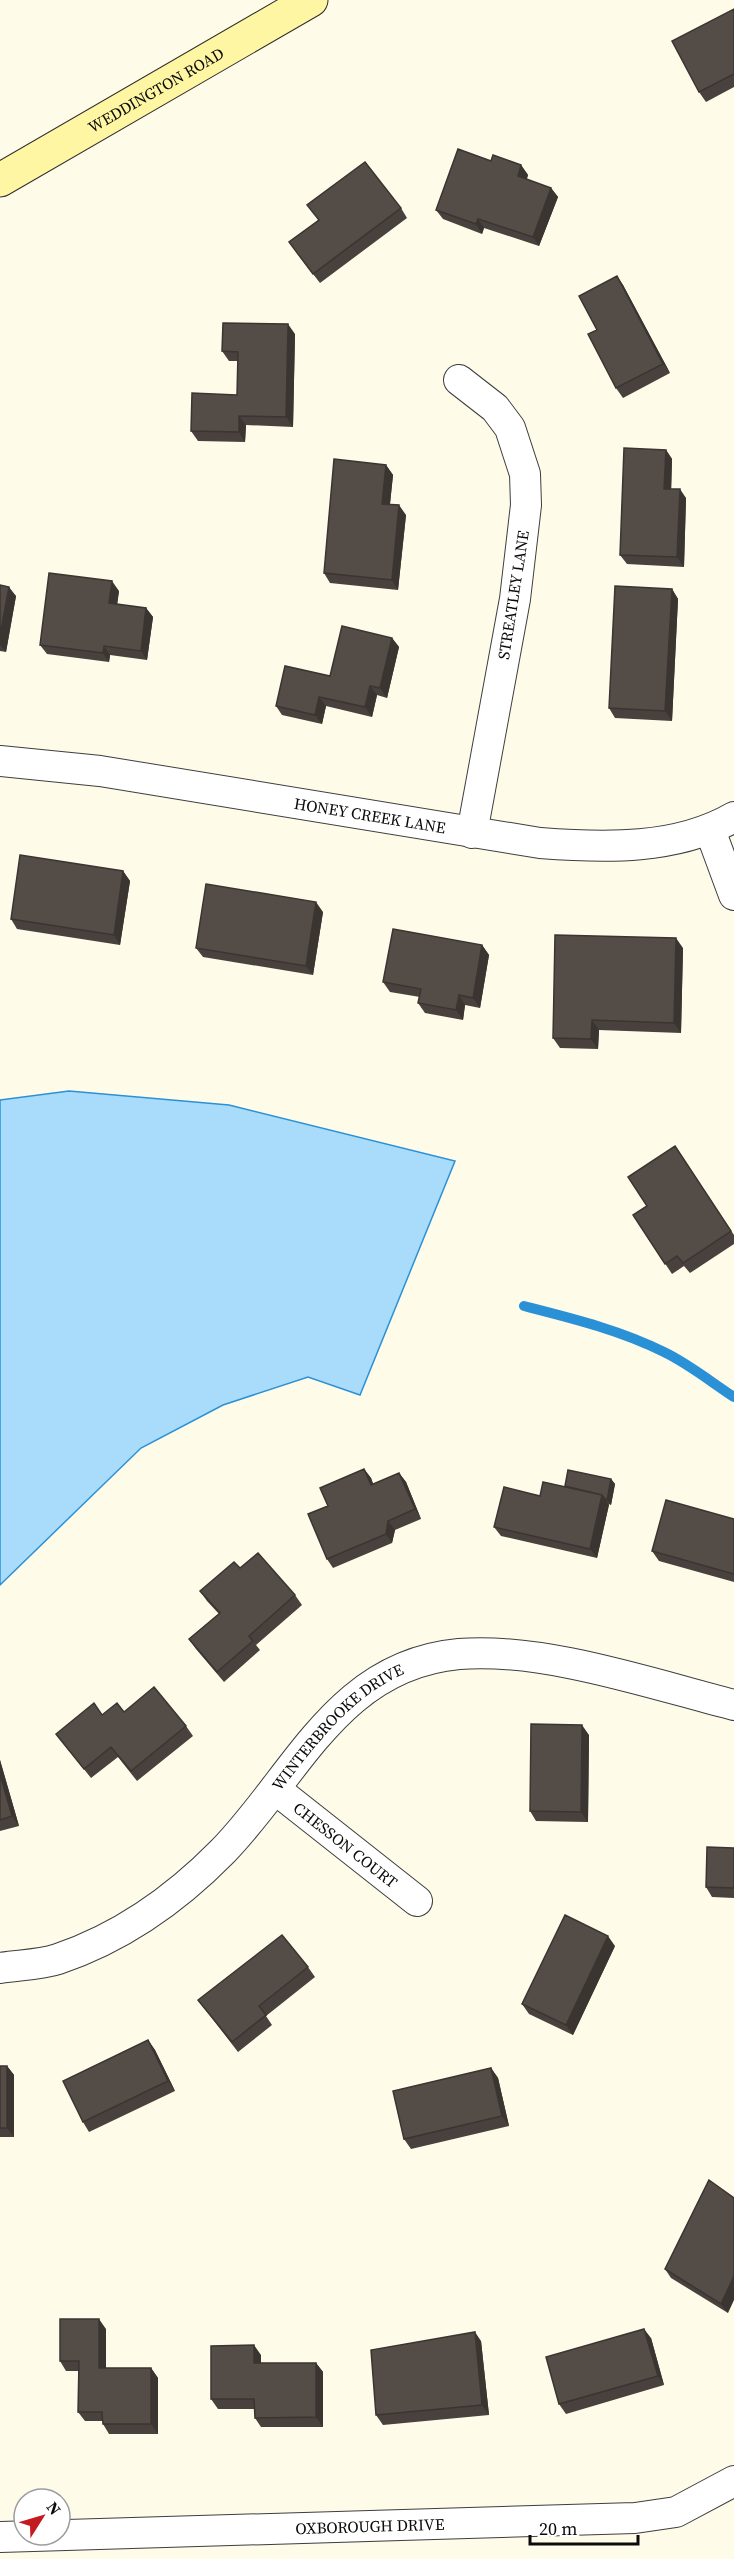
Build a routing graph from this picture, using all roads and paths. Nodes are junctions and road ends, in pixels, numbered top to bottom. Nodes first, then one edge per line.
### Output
1 (311, 0) edge
2 (0, 180) edge
3 (459, 380) dead end
4 (0, 761) edge
5 (722, 824) edge
6 (472, 833) junction
7 (734, 894) edge
8 (734, 1705) edge
9 (275, 1789) junction
10 (417, 1901) dead end
11 (0, 1968) edge
12 (734, 2481) edge
13 (0, 2537) edge

1 - 2 main road, WEDDINGTON ROAD
3 - 6 street, STREATLEY LANE
4 - 6 street, HONEY CREEK LANE
5 - 6 street, HONEY CREEK LANE
5 - 7 street
8 - 9 street, WINTERBROOKE DRIVE
9 - 10 street, CHESSON COURT
9 - 11 street, WINTERBROOKE DRIVE
12 - 13 street, OXBOROUGH DRIVE

